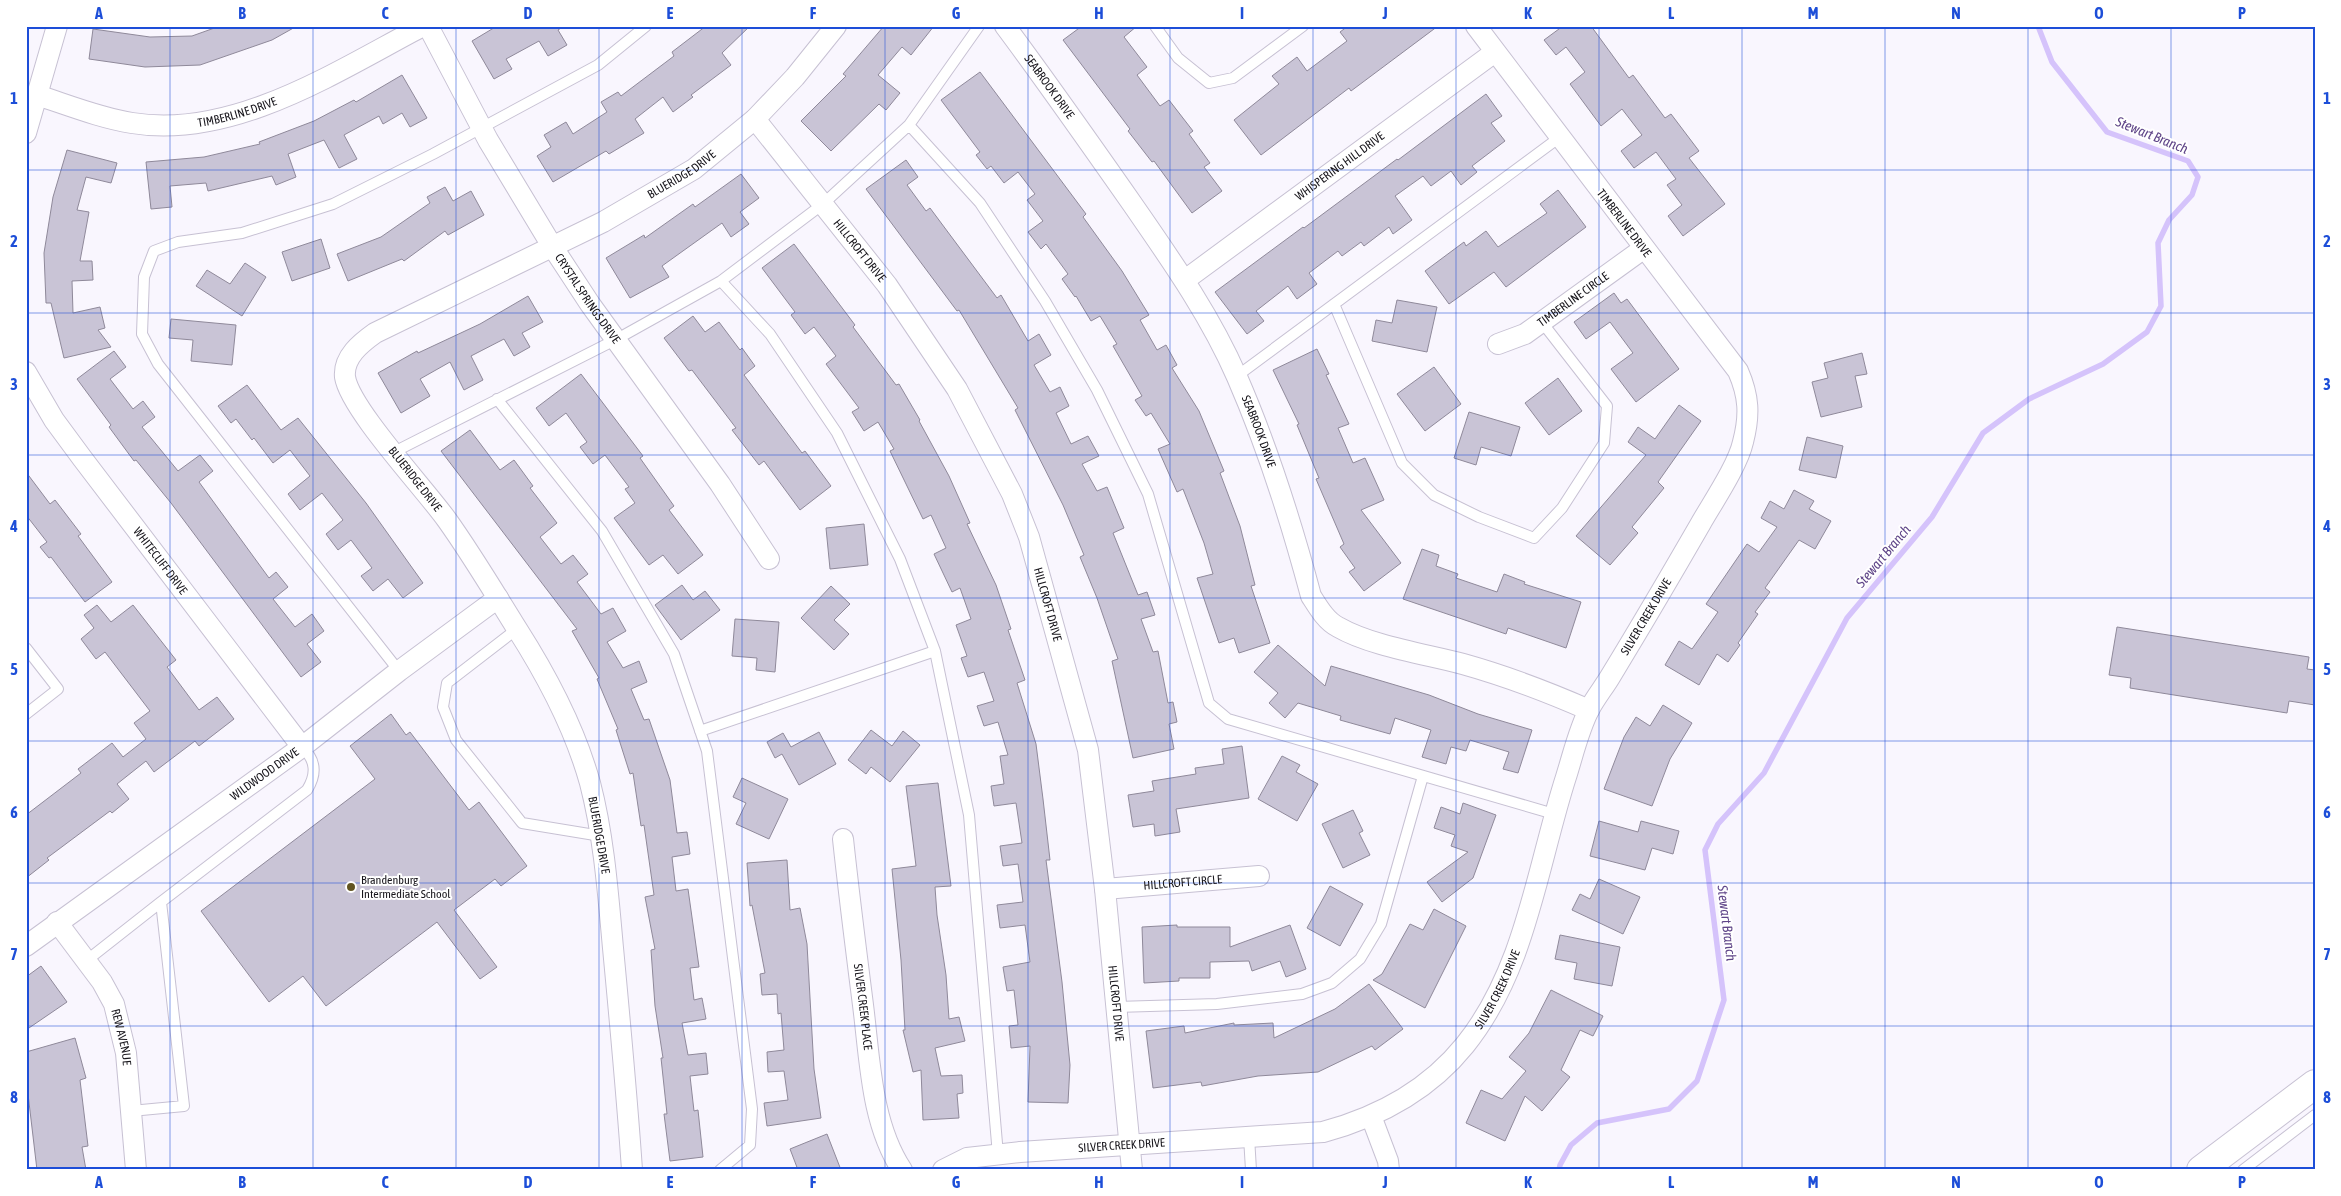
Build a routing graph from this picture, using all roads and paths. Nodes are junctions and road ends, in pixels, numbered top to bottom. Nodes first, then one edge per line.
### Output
1 (57, 26) edge
2 (423, 26) edge
3 (428, 26) edge
4 (646, 26) edge
5 (836, 26) edge
6 (979, 26) edge
7 (1005, 26) edge
8 (1155, 26) edge
9 (1303, 26) edge
10 (1476, 26) edge
11 (1495, 52) junction
12 (37, 95) junction
13 (755, 119) junction
14 (909, 125) junction
15 (481, 128) junction
16 (26, 133) edge
17 (1560, 138) junction
18 (823, 204) junction
19 (552, 246) junction
20 (1643, 249) junction
21 (721, 280) junction
22 (1185, 280) junction
23 (1334, 304) junction
24 (1541, 322) junction
25 (616, 339) junction
26 (1498, 344) dead end
27 (26, 372) edge
28 (1237, 376) junction
29 (497, 399) junction
30 (1746, 430) joint
31 (394, 452) junction
32 (768, 559) dead end
33 (498, 598) junction
34 (517, 629) junction
35 (26, 648) edge
36 (935, 651) junction
37 (399, 671) junction
38 (1589, 710) junction
39 (26, 714) edge
40 (700, 731) junction
41 (302, 747) junction
42 (1423, 776) junction
43 (1554, 814) junction
44 (601, 836) junction
45 (843, 839) dead end
46 (1259, 876) dead end
47 (1105, 890) junction
48 (161, 902) junction
49 (57, 922) junction
50 (26, 946) edge
51 (86, 961) junction
52 (1116, 1007) junction
53 (2315, 1084) edge
54 (131, 1111) junction
55 (2315, 1115) edge
56 (1371, 1116) junction
57 (1249, 1137) junction
58 (1128, 1143) junction
59 (998, 1154) junction
60 (136, 1170) edge
61 (632, 1170) edge
62 (720, 1170) edge
63 (902, 1170) edge
64 (943, 1170) edge
65 (1132, 1170) edge
66 (1251, 1170) edge
67 (1389, 1170) edge
68 (2201, 1170) edge
69 (2242, 1170) edge

1 - 12 street
2 - 12 street, TIMBERLINE DRIVE
3 - 15 street, CRYSTAL SPRINGS DRIVE
4 - 15 lane
5 - 13 street, BLUERIDGE DRIVE
6 - 14 lane
7 - 22 street, SEABROOK DRIVE
8 - 9 lane
10 - 11 street, TIMBERLINE DRIVE
11 - 17 street, TIMBERLINE DRIVE
11 - 22 street, WHISPERING HILL DRIVE
12 - 16 street
13 - 18 street, HILLCROFT DRIVE
13 - 19 street, BLUERIDGE DRIVE
14 - 18 lane
14 - 42 lane
15 - 19 street, CRYSTAL SPRINGS DRIVE
15 - 37 lane
17 - 20 street, TIMBERLINE DRIVE
17 - 23 lane
18 - 21 lane
18 - 47 street, HILLCROFT DRIVE
19 - 25 street, CRYSTAL SPRINGS DRIVE
19 - 31 street, BLUERIDGE DRIVE
20 - 24 street, TIMBERLINE CIRCLE
20 - 30 street, TIMBERLINE DRIVE
21 - 25 lane
21 - 36 lane
22 - 28 street, SEABROOK DRIVE
23 - 24 lane
23 - 28 lane
24 - 26 street, TIMBERLINE CIRCLE
25 - 29 lane
25 - 32 street, CRYSTAL SPRINGS DRIVE
27 - 41 street, WHITECLIFF DRIVE
28 - 38 street, SEABROOK DRIVE
29 - 31 lane
29 - 40 lane
30 - 38 street, SILVER CREEK DRIVE
31 - 33 street, BLUERIDGE DRIVE
33 - 34 street, BLUERIDGE DRIVE
33 - 37 street, WILDWOOD DRIVE
34 - 44 street, BLUERIDGE DRIVE
34 - 44 lane
35 - 39 lane
36 - 40 lane
36 - 59 lane
37 - 41 street, WILDWOOD DRIVE
38 - 43 street, SILVER CREEK DRIVE
40 - 62 lane
41 - 48 lane
41 - 49 street, WILDWOOD DRIVE
42 - 43 lane
42 - 52 lane
43 - 56 street, SILVER CREEK DRIVE
44 - 61 street, BLUERIDGE DRIVE
45 - 63 street, SILVER CREEK PLACE
46 - 47 street, HILLCROFT CIRCLE
47 - 52 street, HILLCROFT DRIVE
48 - 51 lane
48 - 54 lane
49 - 50 street, WILDWOOD DRIVE
49 - 51 street, REW AVENUE
51 - 54 street, REW AVENUE
52 - 58 street, HILLCROFT DRIVE
53 - 68 main road
54 - 60 street, REW AVENUE
55 - 69 lane
56 - 57 street, SILVER CREEK DRIVE
56 - 67 street
57 - 58 street, SILVER CREEK DRIVE
57 - 66 lane
58 - 59 street, SILVER CREEK DRIVE
58 - 65 street, HILLCROFT DRIVE
59 - 64 street, SILVER CREEK DRIVE

